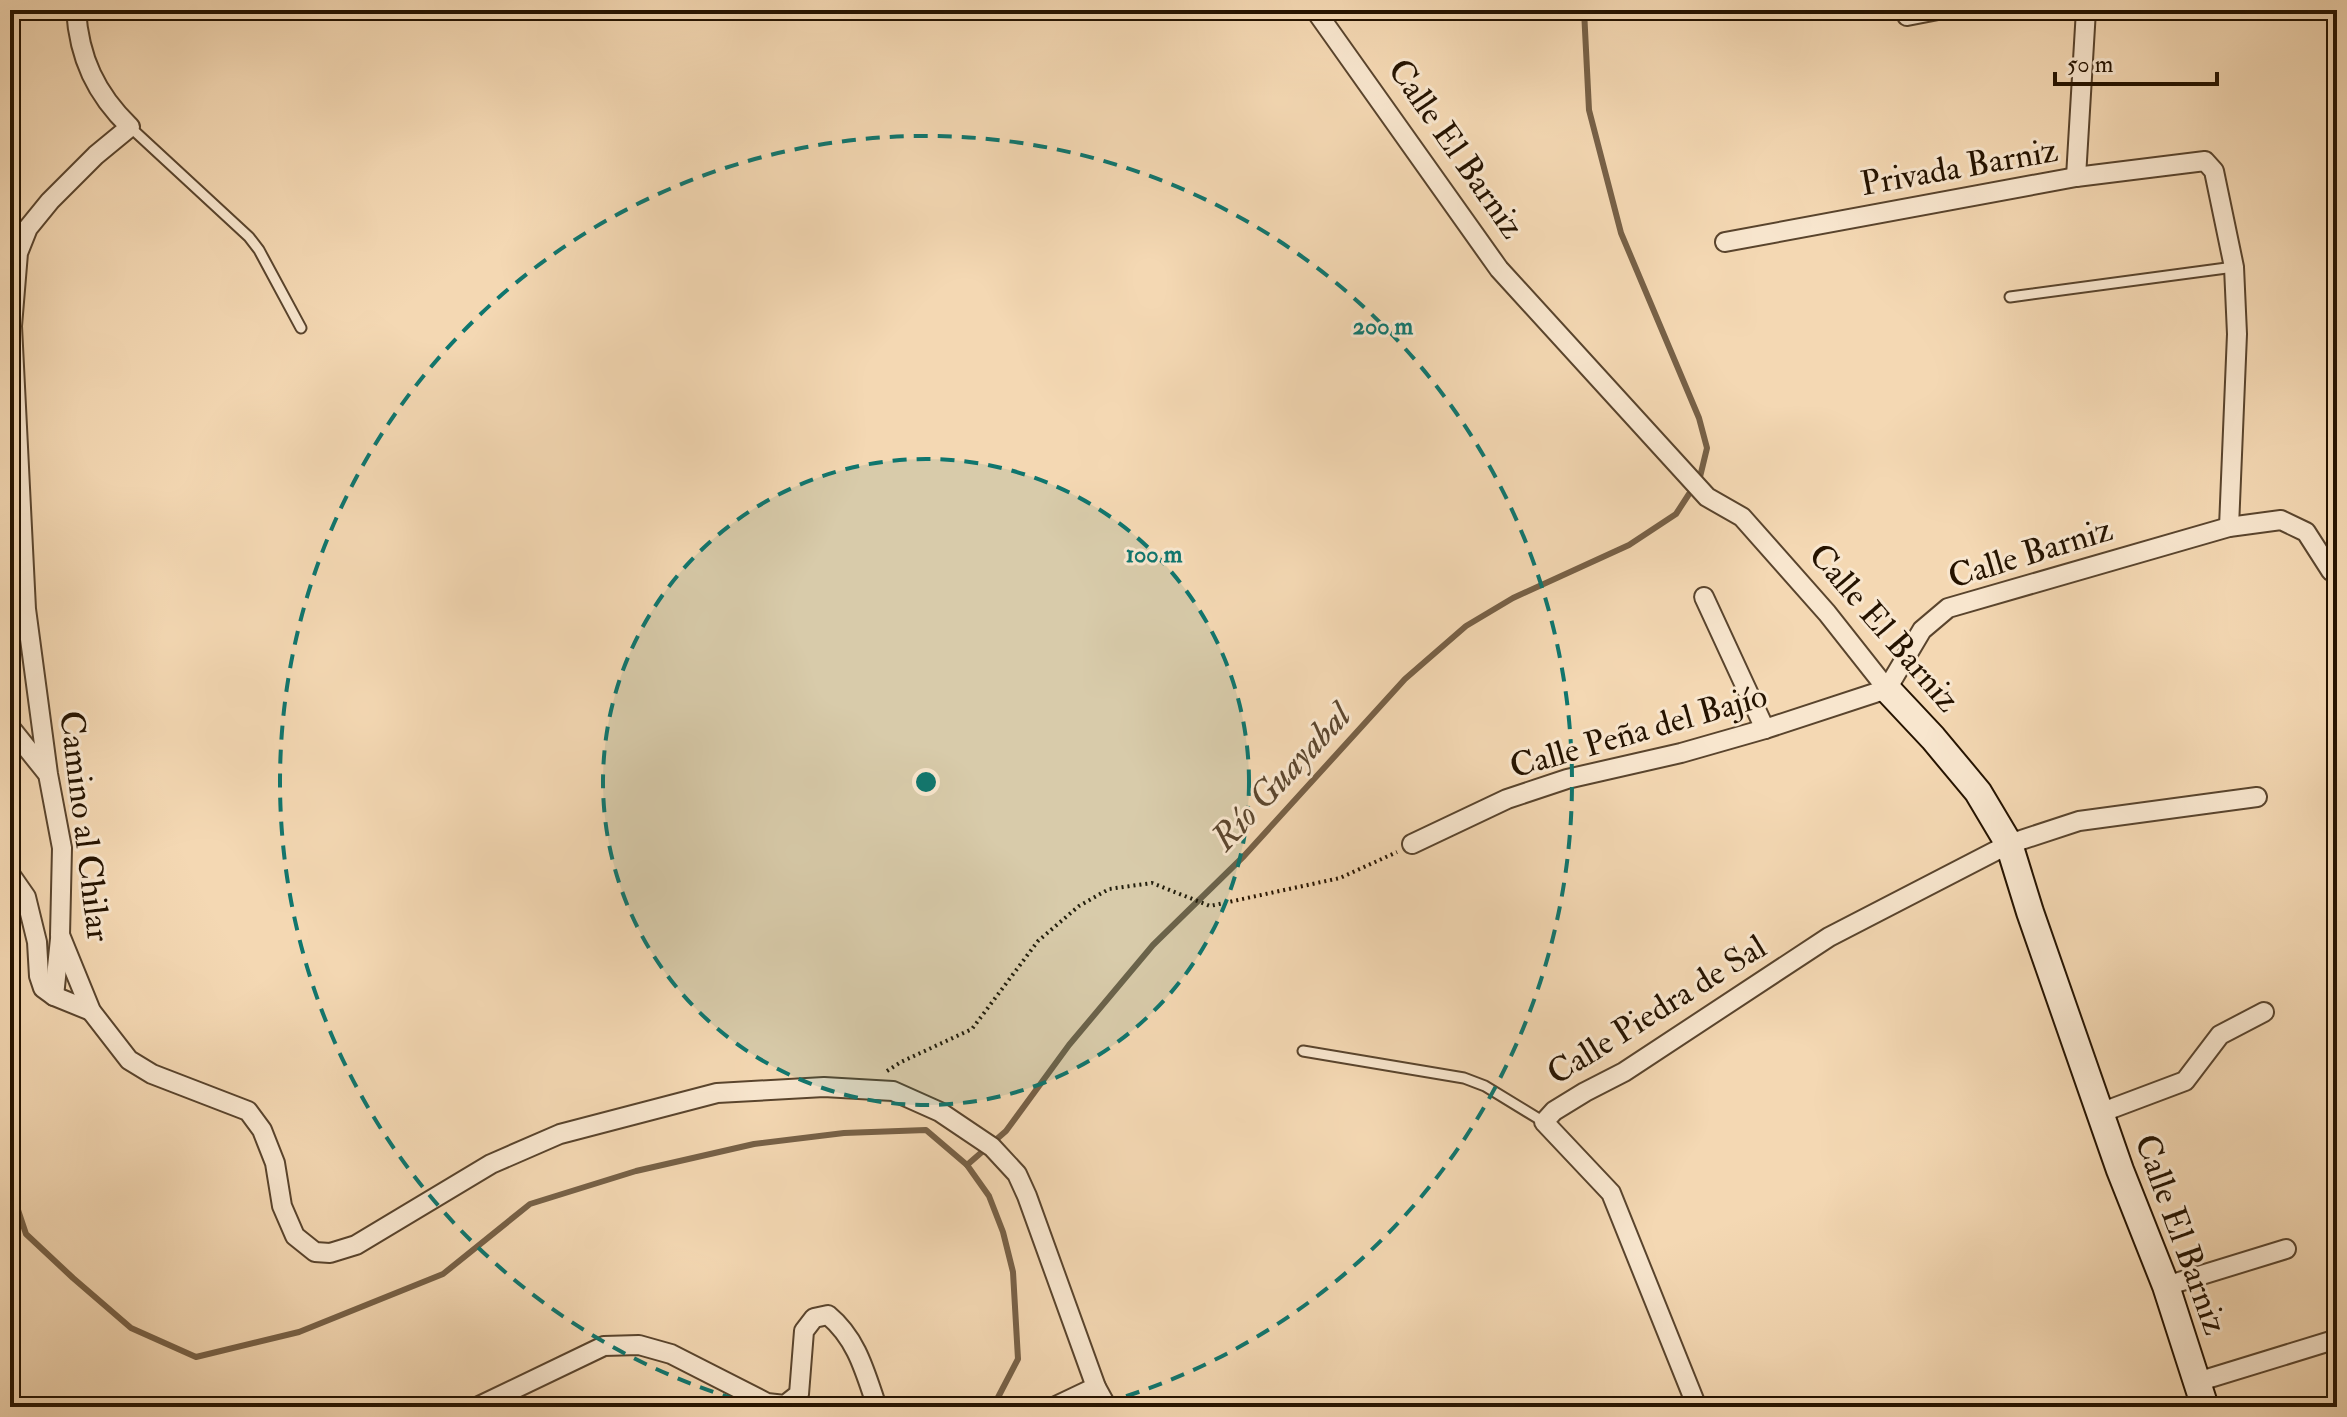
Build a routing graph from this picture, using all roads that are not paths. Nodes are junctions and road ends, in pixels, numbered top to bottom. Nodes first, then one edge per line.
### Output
1 (76, 10) edge
2 (1315, 10) edge
3 (1938, 10) edge
4 (2086, 10) edge
5 (1907, 16) dead end
6 (130, 127) junction
7 (2076, 177) junction
8 (1725, 242) dead end
9 (2234, 267) junction
10 (2010, 297) dead end
11 (301, 328) dead end
12 (2229, 527) junction
13 (2337, 573) edge
14 (1704, 597) dead end
15 (1887, 689) junction
16 (10, 727) edge
17 (1765, 729) junction
18 (48, 774) junction
19 (2257, 797) dead end
20 (1412, 844) road end
21 (2009, 844) junction
22 (10, 874) edge
23 (60, 935) junction
24 (54, 996) junction
25 (91, 1011) junction
26 (2264, 1012) dead end
27 (1303, 1051) dead end
28 (2100, 1113) junction
29 (1544, 1122) junction
30 (2286, 1249) dead end
31 (2166, 1286) junction
32 (2337, 1339) edge
33 (1096, 1387) junction
34 (2201, 1395) edge
35 (477, 1407) edge
36 (877, 1407) edge
37 (1054, 1407) edge
38 (1107, 1407) edge
39 (1697, 1407) edge

1 - 6 street
2 - 15 street, Calle El Barniz
3 - 5 street
4 - 7 street
6 - 11 lane
6 - 18 street, Camino al Chilar
7 - 8 street, Privada Barniz
7 - 9 street, Privada Barniz
9 - 10 lane
9 - 12 street
12 - 13 street, Calle Barniz
12 - 15 street, Calle Barniz
14 - 17 street
15 - 17 street, Calle Peña del Bajío
15 - 21 street, Calle El Barniz
16 - 18 street
17 - 20 street, Calle Peña del Bajío
18 - 23 street, Camino al Chilar
19 - 21 street, Calle Piedra de Sal
21 - 28 street, Calle El Barniz
21 - 29 street, Calle Piedra de Sal
22 - 24 street
23 - 24 street
23 - 25 street, Camino al Chilar
24 - 25 street
25 - 33 street, Camino al Chilar
26 - 28 street
27 - 29 lane
28 - 31 street, Calle El Barniz
29 - 39 street, Calle Piedra de Sal
30 - 31 street
31 - 34 street, Calle El Barniz
32 - 34 street
33 - 37 street
33 - 38 street, Camino al Chilar
35 - 36 street

